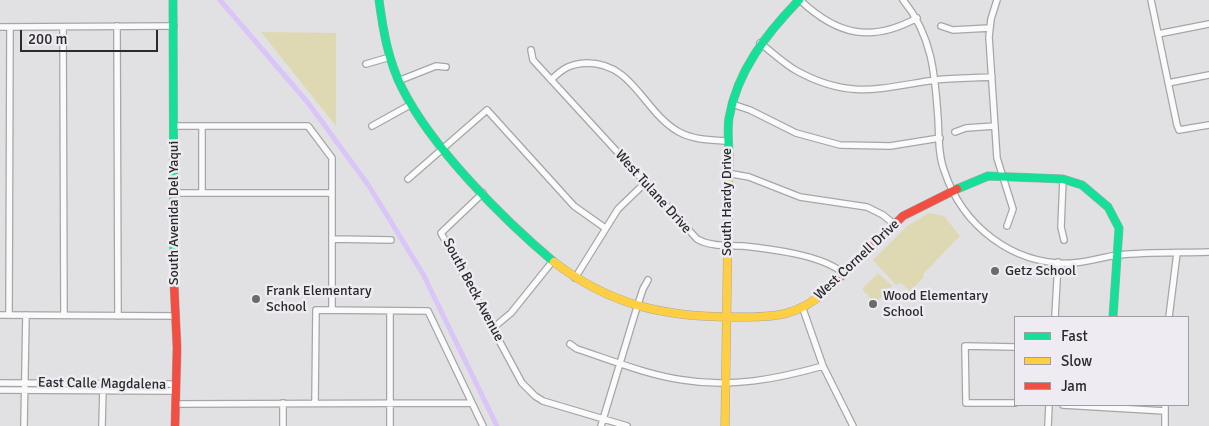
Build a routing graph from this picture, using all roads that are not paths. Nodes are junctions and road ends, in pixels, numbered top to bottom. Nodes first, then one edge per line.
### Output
1 (174, 0) edge
2 (379, 0) edge
3 (799, 0) edge
4 (903, 0) edge
5 (997, 0) edge
6 (1151, 0) edge
7 (917, 18) junction
8 (1209, 24) edge
9 (117, 26) junction
10 (174, 26) junction
11 (941, 26) dead end
12 (0, 27) edge
13 (10, 27) junction
14 (64, 27) junction
15 (990, 28) junction
16 (1158, 34) junction
17 (760, 43) junction
18 (531, 50) dead end
19 (390, 56) junction
20 (366, 64) dead end
21 (446, 67) dead end
22 (1209, 75) edge
23 (992, 77) junction
24 (551, 80) junction
25 (936, 80) junction
26 (398, 81) junction
27 (1168, 83) junction
28 (732, 104) junction
29 (410, 105) junction
30 (1209, 125) edge
31 (173, 126) junction
32 (202, 126) junction
33 (372, 126) dead end
34 (996, 126) junction
35 (955, 132) dead end
36 (940, 138) junction
37 (727, 141) junction
38 (442, 150) junction
39 (727, 173) junction
40 (1002, 176) junction
41 (1064, 179) junction
42 (408, 180) dead end
43 (645, 183) junction
44 (952, 191) junction
45 (202, 193) junction
46 (332, 193) junction
47 (483, 193) junction
48 (173, 194) junction
49 (894, 224) junction
50 (1007, 226) dead end
51 (605, 228) junction
52 (332, 239) junction
53 (391, 240) dead end
54 (1064, 240) dead end
55 (727, 245) junction
56 (1209, 252) edge
57 (1177, 253) junction
58 (1117, 256) junction
59 (552, 262) junction
60 (1058, 262) junction
61 (843, 274) junction
62 (575, 278) junction
63 (648, 280) dead end
64 (637, 307) junction
65 (802, 309) junction
66 (332, 310) junction
67 (390, 311) junction
68 (0, 315) edge
69 (9, 315) junction
70 (26, 315) junction
71 (64, 315) junction
72 (118, 316) junction
73 (176, 316) junction
74 (727, 316) junction
75 (1055, 316) edge
76 (1113, 316) edge
77 (1169, 316) edge
78 (493, 328) junction
79 (570, 344) dead end
80 (1014, 347) edge
81 (620, 362) junction
82 (823, 366) junction
83 (725, 382) junction
84 (0, 383) edge
85 (103, 384) junction
86 (25, 386) junction
87 (176, 387) junction
88 (0, 390) edge
89 (103, 391) junction
90 (1014, 403) edge
91 (176, 404) junction
92 (283, 404) junction
93 (315, 404) junction
94 (390, 404) junction
95 (472, 404) junction
96 (1050, 406) edge
97 (1097, 406) edge
98 (1165, 408) edge
99 (603, 419) junction
100 (24, 426) edge
101 (102, 426) edge
102 (175, 426) edge
103 (283, 426) edge
104 (390, 426) edge
105 (483, 426) edge
106 (602, 426) edge
107 (627, 426) edge
108 (725, 426) edge
109 (853, 426) edge
110 (1048, 426) edge
111 (1165, 426) edge

1 - 10 street, South Avenida Del Yaqui
2 - 19 street
3 - 7 street
3 - 17 street, South Hardy Drive
4 - 7 street
5 - 15 street
6 - 16 street
7 - 25 street
8 - 16 street
9 - 10 street
9 - 14 street
9 - 72 street
10 - 31 street, South Avenida Del Yaqui
11 - 15 street
12 - 13 street
13 - 14 street
13 - 69 street
14 - 71 street
15 - 23 street
16 - 27 street
17 - 25 street
17 - 28 street, South Hardy Drive
18 - 24 street, West Tulane Drive
19 - 20 street
19 - 26 street
21 - 26 street
22 - 27 street
23 - 25 street
23 - 34 street
24 - 37 street
24 - 43 street, West Tulane Drive
25 - 36 street
26 - 29 street
27 - 30 street
28 - 36 street
28 - 37 street, South Hardy Drive
29 - 33 street
29 - 38 street
31 - 32 street
31 - 48 street, South Avenida Del Yaqui
32 - 45 street
32 - 46 street
34 - 35 street
34 - 40 street
36 - 44 street
37 - 39 street, South Hardy Drive
38 - 42 street
38 - 47 street, West Cornell Drive
38 - 51 street
39 - 49 street
39 - 55 street, South Hardy Drive
40 - 41 street, West Cornell Drive
40 - 44 street, West Cornell Drive
40 - 50 street
41 - 54 street
41 - 58 street
43 - 51 street
43 - 55 street, West Tulane Drive
44 - 49 street, West Cornell Drive
44 - 60 street
45 - 46 street
45 - 48 street
46 - 52 street
47 - 59 street, West Cornell Drive
47 - 78 street, South Beck Avenue
48 - 73 street, South Avenida Del Yaqui
49 - 61 street, West Cornell Drive
51 - 62 street
52 - 53 street
52 - 66 street
55 - 61 street, West Tulane Drive
55 - 74 street, South Hardy Drive
56 - 57 street
57 - 58 street
57 - 77 street
58 - 60 street
58 - 76 street
59 - 62 street, West Cornell Drive
59 - 78 street
60 - 75 street
61 - 65 street, West Cornell Drive
62 - 64 street, West Cornell Drive
63 - 64 street
64 - 74 street, West Cornell Drive
64 - 81 street
65 - 74 street, West Cornell Drive
65 - 82 street
66 - 67 street
66 - 93 street
67 - 94 street
67 - 95 street
68 - 69 street
69 - 70 street
70 - 71 street
70 - 86 street
71 - 72 street
72 - 73 street
73 - 87 street, South Avenida Del Yaqui
74 - 83 street, South Hardy Drive
78 - 99 street, South Beck Avenue
79 - 81 street
80 - 90 street
81 - 83 street
81 - 99 street
82 - 83 street
82 - 109 street
83 - 108 street, South Hardy Drive
84 - 86 street, East Calle Magdalena
85 - 86 street, East Calle Magdalena
85 - 87 street, East Calle Magdalena
85 - 89 street
86 - 88 street, East Calle Magdalena
86 - 89 street, East Calle Magdalena
86 - 100 street
87 - 89 street, East Calle Magdalena
87 - 91 street, South Avenida Del Yaqui
89 - 101 street
91 - 92 street, East Calle Magdalena
91 - 102 street, South Avenida Del Yaqui
92 - 93 street, East Calle Magdalena
92 - 103 street
93 - 94 street, East Calle Magdalena
94 - 95 street, East Calle Magdalena
94 - 104 street
95 - 105 street
96 - 110 street
97 - 98 street
98 - 111 street
99 - 106 street
99 - 107 street

